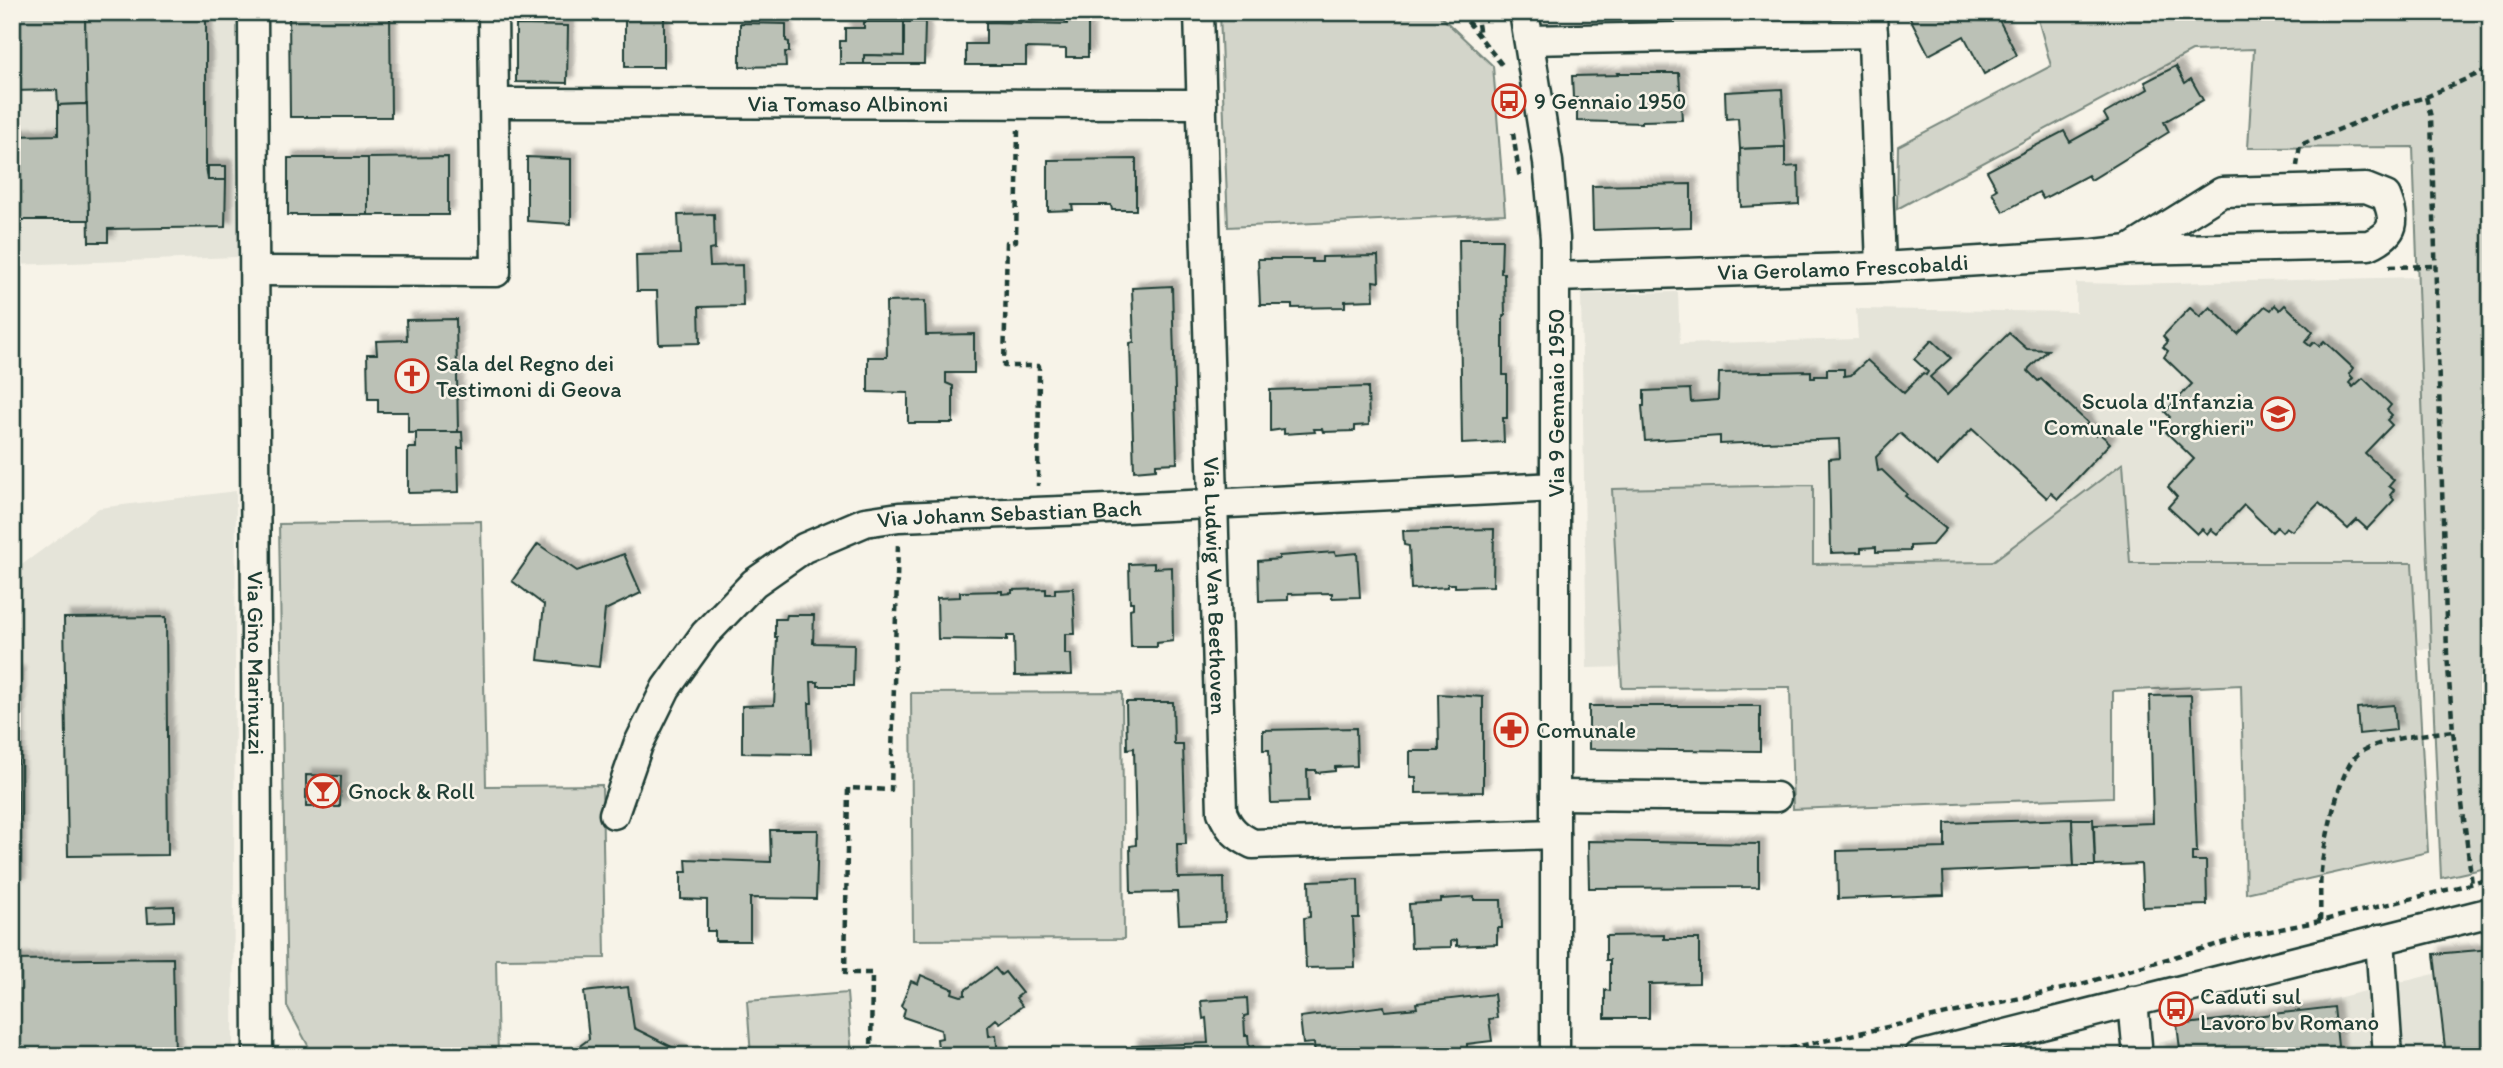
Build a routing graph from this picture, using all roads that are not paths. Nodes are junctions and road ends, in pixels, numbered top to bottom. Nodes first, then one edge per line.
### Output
1 (253, 12) edge
2 (493, 12) edge
3 (1199, 12) edge
4 (1524, 12) edge
5 (1873, 23) edge
6 (1529, 40) junction
7 (494, 103) junction
8 (1202, 104) junction
9 (2129, 250) junction
10 (1881, 267) junction
11 (255, 271) junction
12 (1556, 277) junction
13 (1556, 486) junction
14 (1215, 502) junction
15 (1555, 795) junction
16 (1776, 797) dead end
17 (614, 814) dead end
18 (1555, 834) junction
19 (2491, 912) edge
20 (2380, 939) junction
21 (2133, 1001) junction
22 (258, 1056) edge
23 (1555, 1056) edge
24 (1919, 1056) edge
25 (2138, 1056) edge
26 (2388, 1056) edge

1 - 11 street, Via Gino Marinuzzi
2 - 7 street
3 - 8 street, Via Ludwig Van Beethoven
4 - 6 street, Via 9 Gennaio 1950
5 - 6 street
5 - 10 street
6 - 12 street, Via 9 Gennaio 1950
7 - 8 street, Via Tomaso Albinoni
7 - 11 street
8 - 14 street, Via Ludwig Van Beethoven
9 - 9 street, Via Gerolamo Frescobaldi
9 - 10 street, Via Gerolamo Frescobaldi
10 - 12 street, Via Gerolamo Frescobaldi
11 - 22 street, Via Gino Marinuzzi
12 - 13 street, Via 9 Gennaio 1950
13 - 14 street, Via Johann Sebastian Bach
13 - 15 street, Via 9 Gennaio 1950
14 - 17 street, Via Johann Sebastian Bach
14 - 18 street, Via Ludwig Van Beethoven
15 - 16 street
15 - 18 street, Via 9 Gennaio 1950
18 - 23 street, Via 9 Gennaio 1950
19 - 20 street
20 - 21 street
20 - 26 street
21 - 24 street
21 - 25 street

